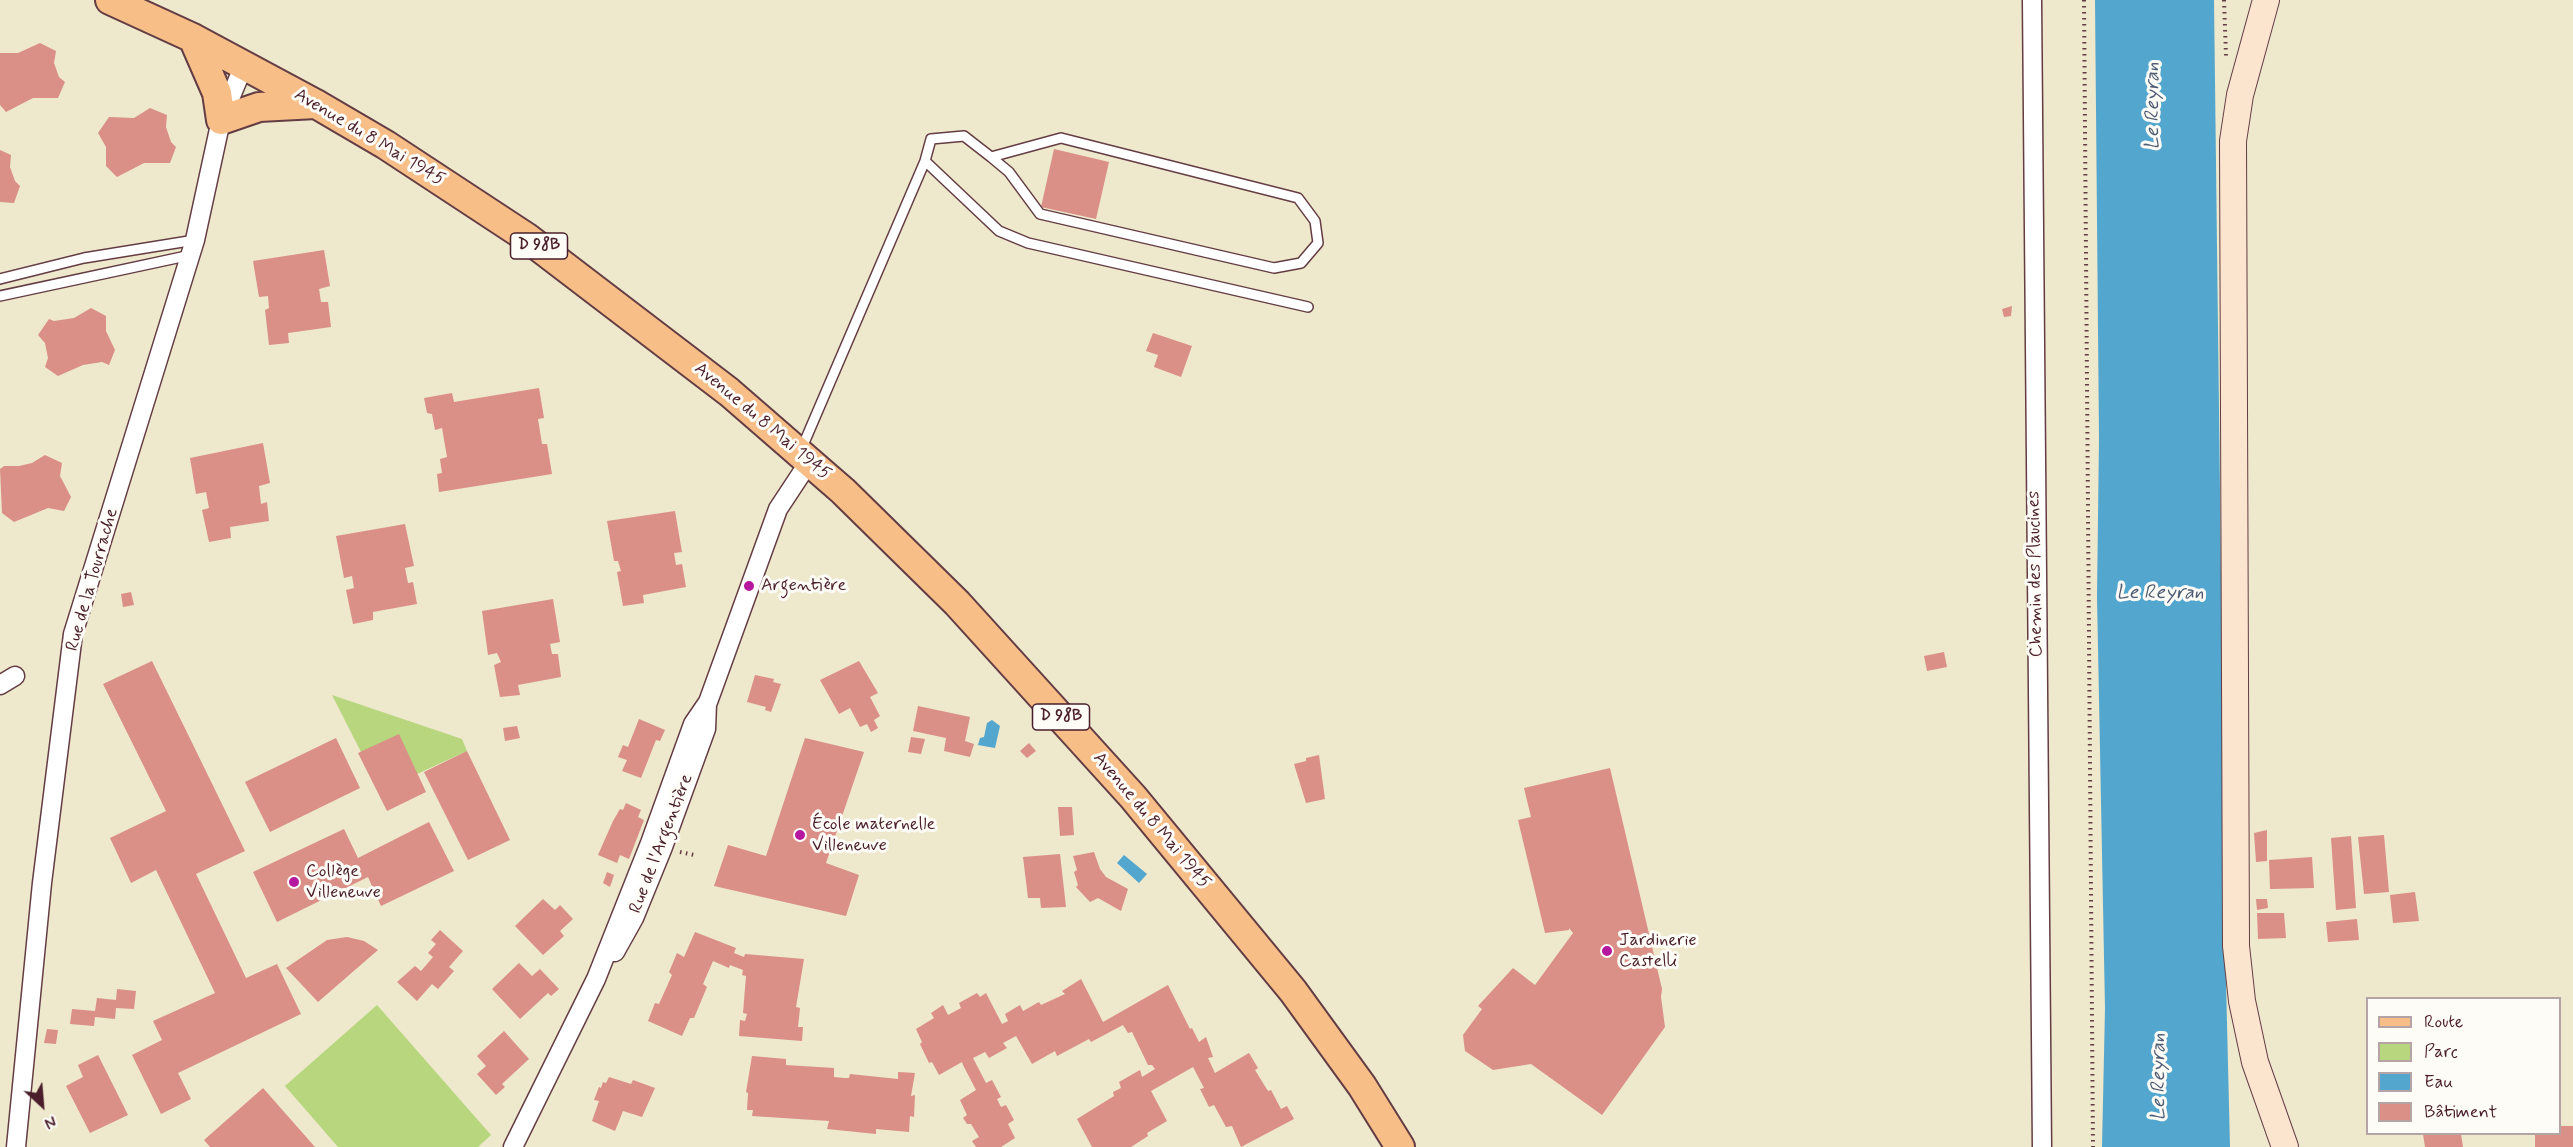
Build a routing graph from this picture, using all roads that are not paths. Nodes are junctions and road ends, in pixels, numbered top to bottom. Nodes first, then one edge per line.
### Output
1 (110, 0) edge
2 (2032, 0) edge
3 (2266, 0) edge
4 (193, 38) junction
5 (244, 65) junction
6 (315, 104) junction
7 (221, 120) junction
8 (991, 157) junction
9 (925, 160) junction
10 (193, 248) junction
11 (0, 279) edge
12 (0, 296) edge
13 (1308, 306) dead end
14 (804, 458) junction
15 (1293, 991) junction
16 (16, 1147) edge
17 (513, 1147) edge
18 (1400, 1147) edge
19 (1422, 1147) edge
20 (2042, 1147) edge
21 (2285, 1147) edge

1 - 4 main road, Avenue du 8 Mai 1945 / D 98B
2 - 20 street, Chemin des Plaucines
3 - 21 main road
4 - 5 main road, Avenue du 8 Mai 1945 / D 98B
4 - 7 main road
5 - 6 main road, Avenue du 8 Mai 1945 / D 98B
5 - 7 street, Rue de la Tourrache
6 - 7 main road
6 - 14 main road, Avenue du 8 Mai 1945 / D 98B
7 - 10 street, Rue de la Tourrache
8 - 8 lane
8 - 9 lane
9 - 13 lane
9 - 14 lane
10 - 11 lane
10 - 12 lane
10 - 16 street, Rue de la Tourrache
14 - 15 main road, Avenue du 8 Mai 1945 / D 98B
14 - 17 street, Rue de l'Argentière
15 - 18 main road, Avenue du 8 Mai 1945 / D 98B
15 - 19 main road, Avenue du 8 Mai 1945 / D 98B

